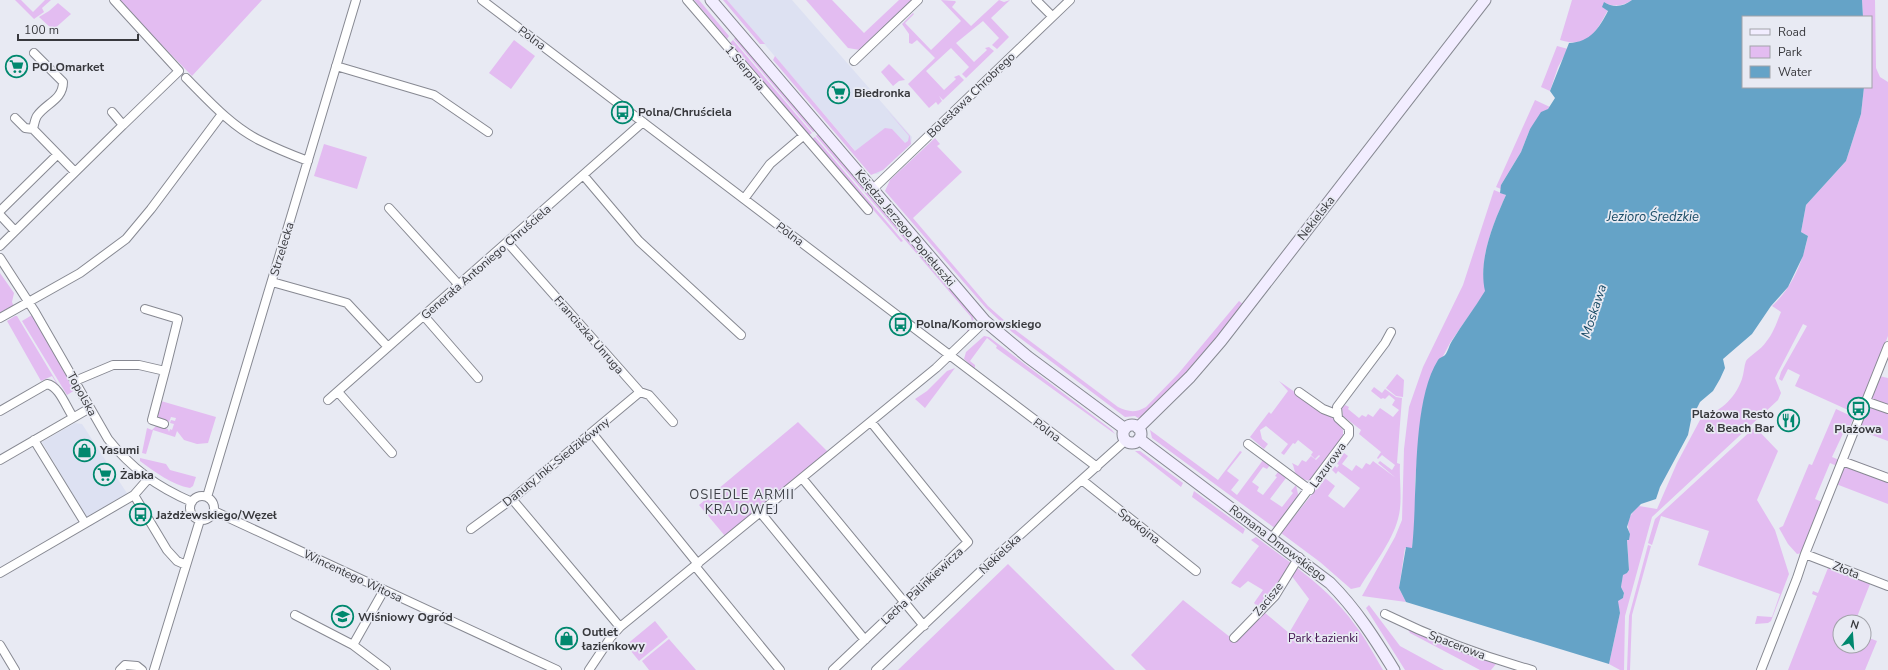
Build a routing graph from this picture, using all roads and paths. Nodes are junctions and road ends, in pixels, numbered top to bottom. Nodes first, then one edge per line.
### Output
1 (114, 0) edge
2 (356, 0) edge
3 (482, 0) edge
4 (687, 0) edge
5 (711, 0) edge
6 (918, 0) edge
7 (1036, 0) edge
8 (1070, 0) edge
9 (1485, 0) edge
10 (1052, 16) junction
11 (34, 53) dead end
12 (854, 61) dead end
13 (336, 66) junction
14 (186, 78) dead end
15 (112, 112) dead end
16 (222, 114) junction
17 (15, 118) dead end
18 (643, 122) junction
19 (124, 125) junction
20 (33, 129) junction
21 (488, 132) dead end
22 (803, 136) junction
23 (57, 155) junction
24 (308, 161) junction
25 (75, 172) junction
26 (584, 176) junction
27 (872, 190) junction
28 (744, 199) junction
29 (389, 208) dead end
30 (868, 210) dead end
31 (0, 211) edge
32 (0, 215) edge
33 (15, 231) junction
34 (508, 243) junction
35 (0, 246) edge
36 (1, 262) edge
37 (272, 282) junction
38 (459, 285) junction
39 (30, 303) junction
40 (145, 309) dead end
41 (424, 316) junction
42 (0, 318) edge
43 (985, 321) junction
44 (1391, 332) dead end
45 (741, 335) dead end
46 (1888, 346) edge
47 (388, 347) junction
48 (950, 356) junction
49 (165, 371) junction
50 (478, 378) dead end
51 (75, 381) junction
52 (338, 392) junction
53 (640, 392) junction
54 (1299, 392) dead end
55 (328, 400) dead end
56 (1865, 401) junction
57 (90, 408) junction
58 (1888, 409) edge
59 (0, 410) edge
60 (1336, 414) junction
61 (72, 417) junction
62 (673, 422) dead end
63 (871, 422) junction
64 (164, 424) dead end
65 (1138, 428) junction
66 (1126, 429) junction
67 (592, 433) junction
68 (1139, 439) junction
69 (34, 440) junction
70 (1126, 440) junction
71 (1248, 444) dead end
72 (392, 453) dead end
73 (0, 460) edge
74 (1842, 461) junction
75 (1097, 468) junction
76 (802, 478) junction
77 (1888, 478) edge
78 (148, 479) junction
79 (1082, 480) junction
80 (1310, 490) junction
81 (134, 495) junction
82 (207, 497) junction
83 (512, 499) junction
84 (192, 502) junction
85 (214, 511) junction
86 (760, 512) junction
87 (200, 520) junction
88 (85, 523) junction
89 (471, 529) dead end
90 (1272, 538) junction
91 (1805, 554) junction
92 (1299, 558) junction
93 (186, 565) junction
94 (696, 565) junction
95 (1196, 571) dead end
96 (0, 573) edge
97 (1888, 586) edge
98 (384, 590) junction
99 (904, 603) junction
100 (1385, 614) dead end
101 (295, 615) dead end
102 (924, 626) junction
103 (620, 627) junction
104 (1234, 638) dead end
105 (865, 640) junction
106 (0, 645) edge
107 (353, 645) junction
108 (15, 670) edge
109 (120, 670) edge
110 (142, 670) edge
111 (154, 670) edge
112 (386, 670) edge
113 (556, 670) edge
114 (589, 670) edge
115 (780, 670) edge
116 (833, 670) edge
117 (876, 670) edge
118 (1394, 670) edge
119 (1532, 670) edge
120 (1761, 670) edge

1 - 19 street
2 - 13 street, Strzelecka
3 - 18 street, Polna
4 - 22 street, 1 Sierpnia
5 - 27 street, Księdza Jerzego Popiełuszki
6 - 12 street
7 - 10 street
8 - 10 street, Bolesława Chrobrego
9 - 65 street, Nekielska
10 - 27 street, Bolesława Chrobrego
11 - 20 street
13 - 21 street
13 - 24 street, Strzelecka
14 - 16 street
15 - 19 street
16 - 24 street
16 - 39 street
17 - 20 street
18 - 26 street, Generała Antoniego Chruściela
18 - 28 street, Polna
19 - 25 street
20 - 23 street
22 - 28 street
22 - 30 street, 1 Sierpnia
23 - 25 street
23 - 31 street
24 - 37 street, Strzelecka
25 - 33 street
26 - 34 street, Generała Antoniego Chruściela
26 - 45 street
27 - 43 street, Księdza Jerzego Popiełuszki
28 - 48 street, Polna
29 - 38 street
32 - 33 street
33 - 35 street
34 - 38 street, Generała Antoniego Chruściela
34 - 53 street, Franciszka Unruga
36 - 39 street, Topolska
37 - 47 street
37 - 82 street, Strzelecka
38 - 41 street, Generała Antoniego Chruściela
39 - 42 street
39 - 51 street, Topolska
40 - 49 street
41 - 47 street, Generała Antoniego Chruściela
41 - 50 street
43 - 48 street
43 - 66 street, Księdza Jerzego Popiełuszki
44 - 60 street
46 - 56 street
47 - 52 street, Generała Antoniego Chruściela
48 - 63 street
48 - 75 street, Polna
49 - 51 street
49 - 64 street
51 - 57 street, Topolska
52 - 55 street, Generała Antoniego Chruściela
52 - 72 street
53 - 62 street, Franciszka Unruga
53 - 67 street, Danuty Inki-Siedzikówny
54 - 60 street
56 - 58 street
56 - 74 street
57 - 61 street
57 - 78 street, Topolska
59 - 61 street
60 - 80 street, Lazurowa
61 - 69 street
63 - 76 street
63 - 99 street, Lecha Palinkiewicza
65 - 66 street
65 - 68 street
66 - 70 street
67 - 83 street, Danuty Inki-Siedzikówny
67 - 94 street
68 - 70 street
68 - 90 street, Romana Dmowskiego
69 - 73 street
69 - 88 street
70 - 75 street, Nekielska
71 - 80 street
74 - 77 street
74 - 91 street
75 - 79 street, Nekielska
76 - 86 street
76 - 99 street
78 - 81 street
78 - 84 street, Topolska
79 - 95 street, Spokojna
79 - 102 street, Nekielska
80 - 90 street, Lazurowa
81 - 88 street
81 - 93 street
82 - 84 street
82 - 85 street
83 - 89 street, Danuty Inki-Siedzikówny
83 - 103 street
84 - 87 street
85 - 87 street
85 - 98 street, Wincentego Witosa
86 - 94 street
86 - 105 street
87 - 93 street
88 - 96 street
90 - 92 street, Romana Dmowskiego
91 - 97 street, Złota
91 - 120 street
92 - 104 street, Zacisze
92 - 118 street, Romana Dmowskiego
93 - 111 street
94 - 103 street
94 - 115 street
98 - 107 street
98 - 113 street, Wincentego Witosa
99 - 102 street
99 - 105 street, Lecha Palinkiewicza
100 - 119 street, Spacerowa
101 - 107 street
102 - 117 street, Nekielska
103 - 114 street
105 - 116 street, Lecha Palinkiewicza
106 - 108 street
107 - 112 street
109 - 110 street

